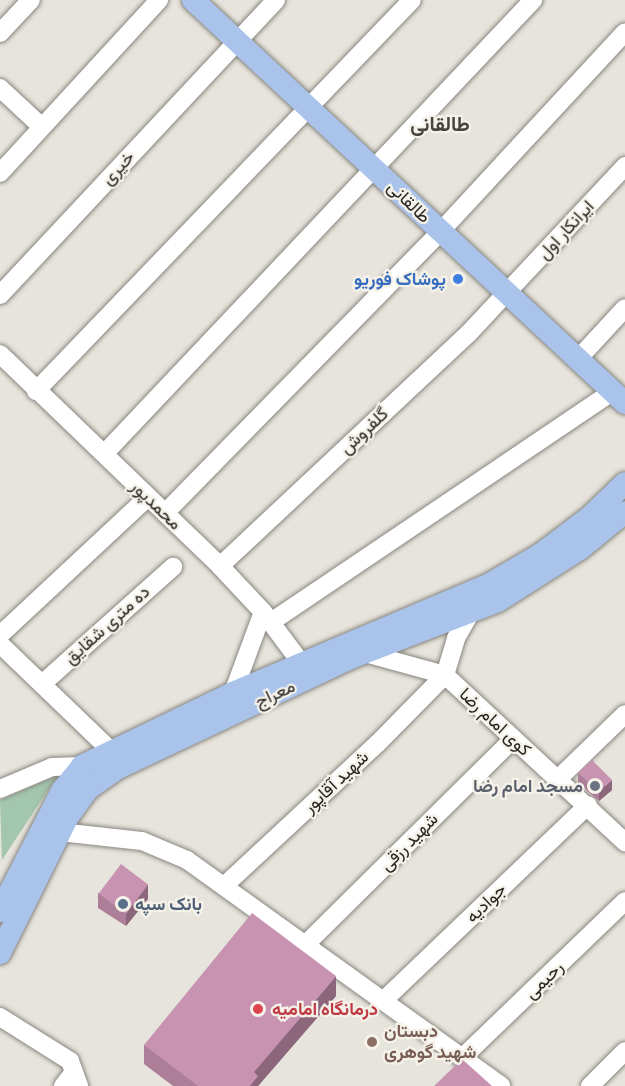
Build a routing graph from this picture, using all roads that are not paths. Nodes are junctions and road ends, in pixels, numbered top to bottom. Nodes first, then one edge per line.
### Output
1 (31, 0) edge
2 (159, 0) edge
3 (194, 0) edge
4 (276, 0) edge
5 (412, 0) edge
6 (533, 0) edge
7 (625, 32) edge
8 (0, 33) edge
9 (237, 40) junction
10 (0, 88) edge
11 (309, 108) junction
12 (42, 126) junction
13 (625, 166) edge
14 (375, 169) junction
15 (0, 173) edge
16 (440, 232) junction
17 (506, 294) junction
18 (0, 295) edge
19 (625, 308) edge
20 (578, 359) junction
21 (2, 362) edge
22 (36, 391) junction
23 (619, 397) edge
24 (104, 454) junction
25 (625, 483) edge
26 (148, 496) junction
27 (165, 513) junction
28 (625, 513) edge
29 (220, 566) junction
30 (173, 567) dead end
31 (471, 612) junction
32 (267, 617) junction
33 (1, 646) edge
34 (365, 653) junction
35 (302, 664) junction
36 (444, 675) junction
37 (42, 684) junction
38 (233, 693) junction
39 (625, 714) edge
40 (513, 739) junction
41 (111, 751) junction
42 (82, 766) junction
43 (558, 779) junction
44 (0, 789) edge
45 (588, 805) junction
46 (60, 832) junction
47 (625, 842) edge
48 (224, 886) junction
49 (625, 901) edge
50 (0, 912) edge
51 (305, 945) junction
52 (0, 953) edge
53 (384, 1000) junction
54 (0, 1017) edge
55 (625, 1051) edge
56 (462, 1058) junction
57 (72, 1081) edge
58 (501, 1086) edge
59 (590, 1086) edge

1 - 8 street
2 - 12 street
3 - 9 main road, طالقانی
4 - 9 street, خیری
5 - 11 street
6 - 14 street
7 - 16 street
9 - 11 main road, طالقانی
9 - 18 street, خیری
10 - 12 street
11 - 14 main road, طالقانی
11 - 22 street
12 - 15 street
13 - 17 street, ایرانکار اول
14 - 16 main road, طالقانی
14 - 24 street
16 - 17 main road, طالقانی
16 - 27 street
17 - 20 main road, طالقانی
17 - 29 street, گلفروش
19 - 20 street
20 - 23 main road, طالقانی
21 - 22 street, محمدپور
22 - 24 street, محمدپور
23 - 32 street
24 - 26 street, محمدپور
25 - 35 main road, معراج
26 - 27 street, محمدپور
26 - 33 street
27 - 29 street, محمدپور
28 - 31 main road, معراج
29 - 32 street, محمدپور
30 - 37 street, ده متری شقایق
31 - 34 main road, معراج
31 - 36 street
32 - 35 street, محمدپور
32 - 38 street
33 - 37 street
34 - 36 street
34 - 46 main road, معراج
35 - 38 main road, معراج
36 - 40 street, کوی امام رضا
36 - 48 street, شهید آقاپور
37 - 41 street
38 - 41 main road, معراج
39 - 43 street
40 - 43 street, کوی امام رضا
40 - 51 street, شهید رزقی
41 - 42 main road, معراج
42 - 44 street
42 - 50 main road, معراج
43 - 45 street, کوی امام رضا
45 - 47 street, کوی امام رضا
45 - 53 street, جوادیه
46 - 48 street
46 - 52 main road, معراج
48 - 51 street
49 - 56 street, رحیمی
51 - 53 street
53 - 56 street
54 - 57 street
55 - 59 street
56 - 58 street

